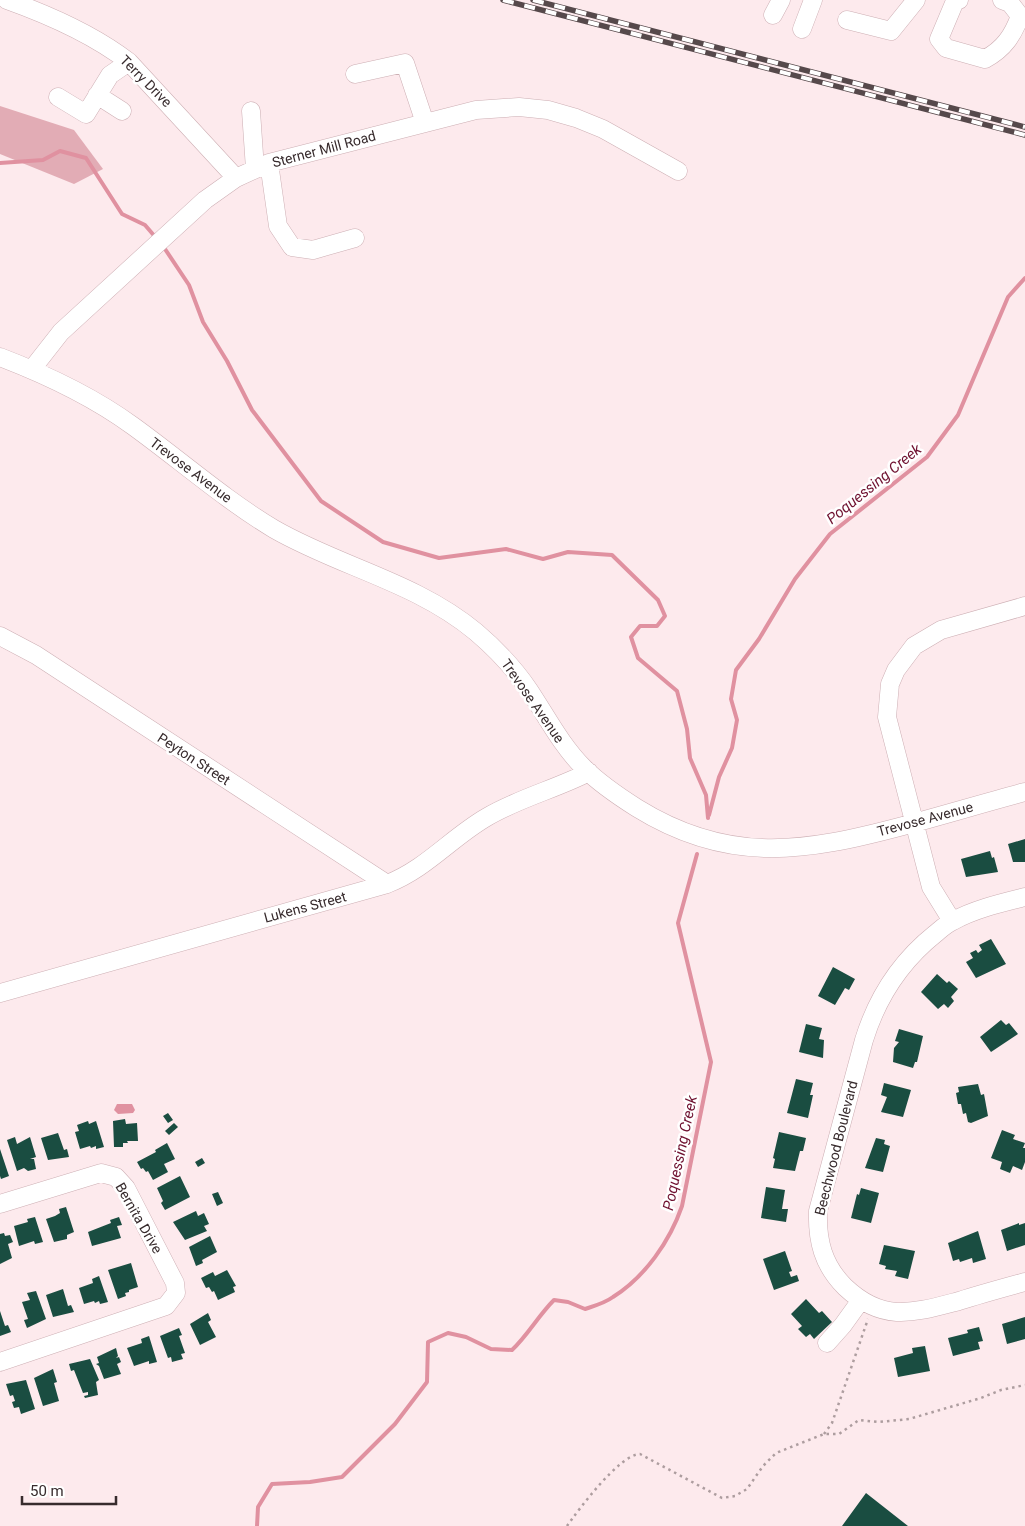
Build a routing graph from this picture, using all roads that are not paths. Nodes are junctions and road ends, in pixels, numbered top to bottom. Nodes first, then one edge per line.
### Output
1 (7, 0) edge
2 (813, 0) edge
3 (916, 0) edge
4 (959, 0) edge
5 (1002, 0) edge
6 (847, 20) dead end
7 (802, 29) dead end
8 (129, 62) junction
9 (355, 74) dead end
10 (97, 95) junction
11 (58, 97) dead end
12 (122, 111) dead end
13 (251, 111) dead end
14 (425, 123) junction
15 (262, 166) junction
16 (678, 171) dead end
17 (236, 178) junction
18 (355, 238) dead end
19 (0, 357) edge
20 (32, 369) junction
21 (1025, 606) edge
22 (0, 636) edge
23 (589, 772) junction
24 (1025, 792) edge
25 (915, 822) junction
26 (387, 884) junction
27 (1025, 897) edge
28 (952, 921) junction
29 (0, 993) edge
30 (0, 1204) edge
31 (1025, 1282) edge
32 (860, 1300) junction
33 (827, 1342) dead end
34 (0, 1362) edge

1 - 8 street, Terry Drive
2 - 7 street
3 - 6 street
4 - 5 street
8 - 10 street
8 - 17 street, Terry Drive
9 - 14 street
10 - 11 street
10 - 12 street
13 - 15 street
14 - 15 street, Sterner Mill Road
14 - 16 street, Sterner Mill Road
15 - 17 street, Sterner Mill Road
15 - 18 street
17 - 20 street, Sterner Mill Road
19 - 20 street, Trevose Avenue
20 - 23 street, Trevose Avenue
21 - 25 street
22 - 26 street, Peyton Street
23 - 25 street, Trevose Avenue
23 - 26 street, Lukens Street
24 - 25 street, Trevose Avenue
25 - 28 street
26 - 29 street, Lukens Street
27 - 28 street, Beechwood Boulevard
28 - 32 street, Beechwood Boulevard
30 - 34 street, Bernita Drive
31 - 32 street, Beechwood Boulevard
32 - 33 street

